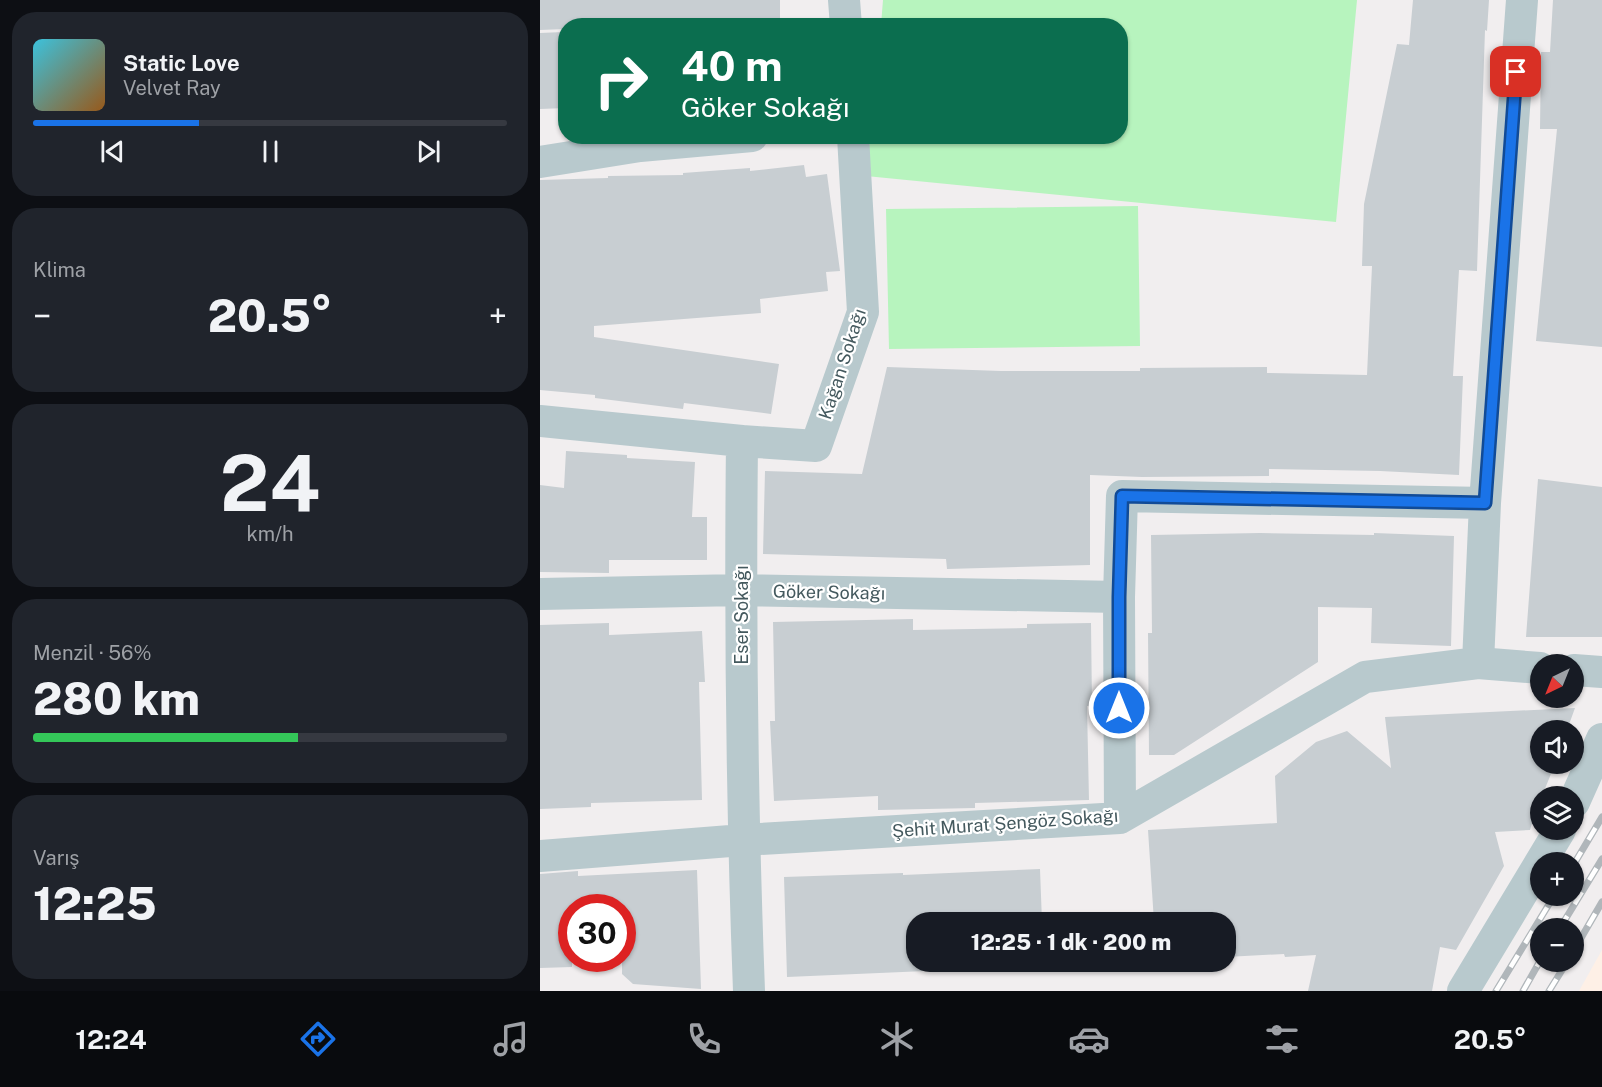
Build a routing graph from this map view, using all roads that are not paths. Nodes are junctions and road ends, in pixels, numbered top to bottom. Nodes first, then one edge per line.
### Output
1 (844, 0) edge
2 (1522, 0) edge
3 (845, 18) edge
4 (662, 144) edge
5 (853, 144) edge
6 (540, 162) edge
7 (540, 421) edge
8 (742, 441) junction
9 (1485, 503) junction
10 (741, 590) junction
11 (540, 594) edge
12 (1119, 597) junction
13 (1478, 663) junction
14 (1530, 667) edge
15 (1584, 671) edge
16 (1602, 672) edge
17 (1602, 739) edge
18 (1581, 786) edge
19 (1120, 818) junction
20 (743, 840) junction
21 (1554, 840) edge
22 (540, 856) edge
23 (749, 991) edge
24 (1463, 991) edge

1 - 3 street
2 - 9 street
4 - 6 street
5 - 8 street, Kağan Sokağı
7 - 8 street
8 - 10 street, Eser Sokağı
9 - 12 street
9 - 13 street
10 - 11 street, Göker Sokağı
10 - 12 street, Göker Sokağı
10 - 20 street, Eser Sokağı
12 - 19 street
13 - 14 street, Şehit Murat Şengöz Sokağı
13 - 19 street, Şehit Murat Şengöz Sokağı
15 - 16 street
17 - 18 street
19 - 20 street, Şehit Murat Şengöz Sokağı
20 - 22 street, Şehit Murat Şengöz Sokağı
20 - 23 street, Eser Sokağı
21 - 24 street

